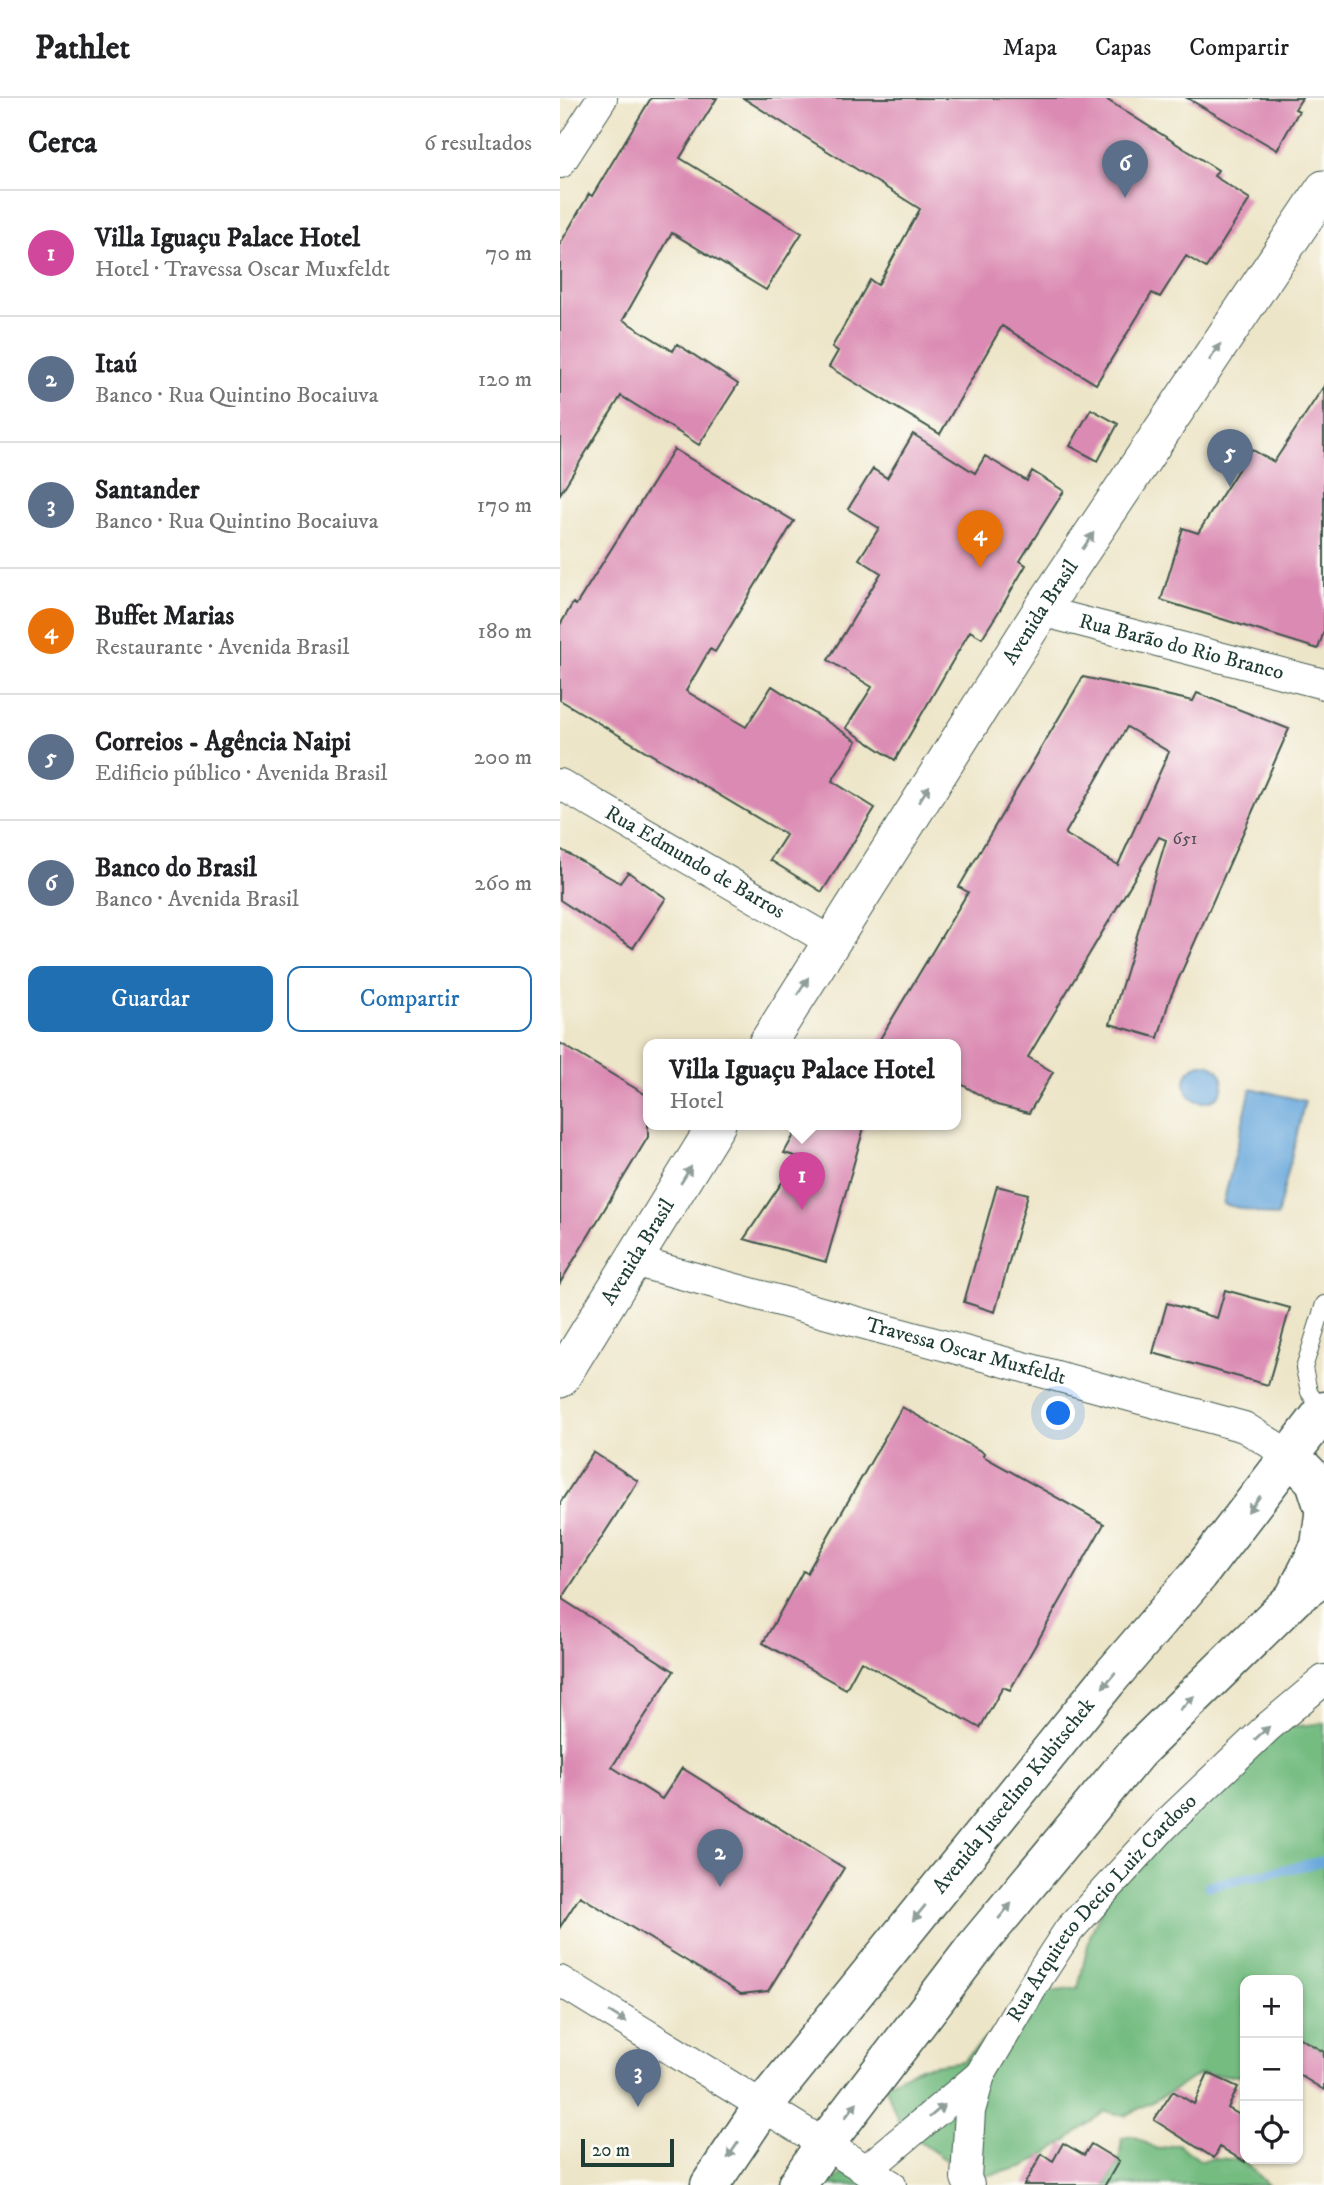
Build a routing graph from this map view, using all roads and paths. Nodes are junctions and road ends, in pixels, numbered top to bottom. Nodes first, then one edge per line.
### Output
1 (602, 98) edge
2 (560, 163) edge
3 (1324, 189) edge
4 (1041, 611) junction
5 (1324, 684) edge
6 (560, 784) edge
7 (830, 941) junction
8 (770, 1039) edge
9 (713, 1130) edge
10 (633, 1261) junction
11 (1324, 1304) edge
12 (560, 1379) edge
13 (1324, 1412) edge
14 (1291, 1456) junction
15 (1324, 1509) edge
16 (1324, 1515) edge
17 (1309, 1587) edge
18 (1324, 1681) edge
19 (560, 1981) edge
20 (980, 2075) junction
21 (763, 2106) junction
22 (824, 2145) junction
23 (878, 2178) edge
24 (710, 2185) edge
25 (797, 2185) edge
26 (969, 2185) edge

1 - 2 street
4 -> 3 street, Avenida Brasil
4 - 5 street, Rua Barão do Rio Branco
7 -> 4 street, Avenida Brasil
6 - 7 street, Rua Edmundo de Barros
8 -> 7 street, Avenida Brasil
10 -> 9 street, Avenida Brasil
10 - 12 street, Avenida Brasil
10 - 14 street, Travessa Oscar Muxfeldt
11 - 13 lane
13 - 14 main road, Avenida Juscelino Kubitschek
14 - 15 main road
14 -> 21 main road, Avenida Juscelino Kubitschek
16 - 17 main road
22 -> 17 main road
20 -> 18 street, Rua Arquiteto Decio Luiz Cardoso
19 -> 21 street
23 -> 20 street
20 - 26 street, Rua Arquiteto Decio Luiz Cardoso
21 - 22 street
21 -> 24 main road, Avenida Juscelino Kubitschek
22 - 23 street
22 - 25 main road

